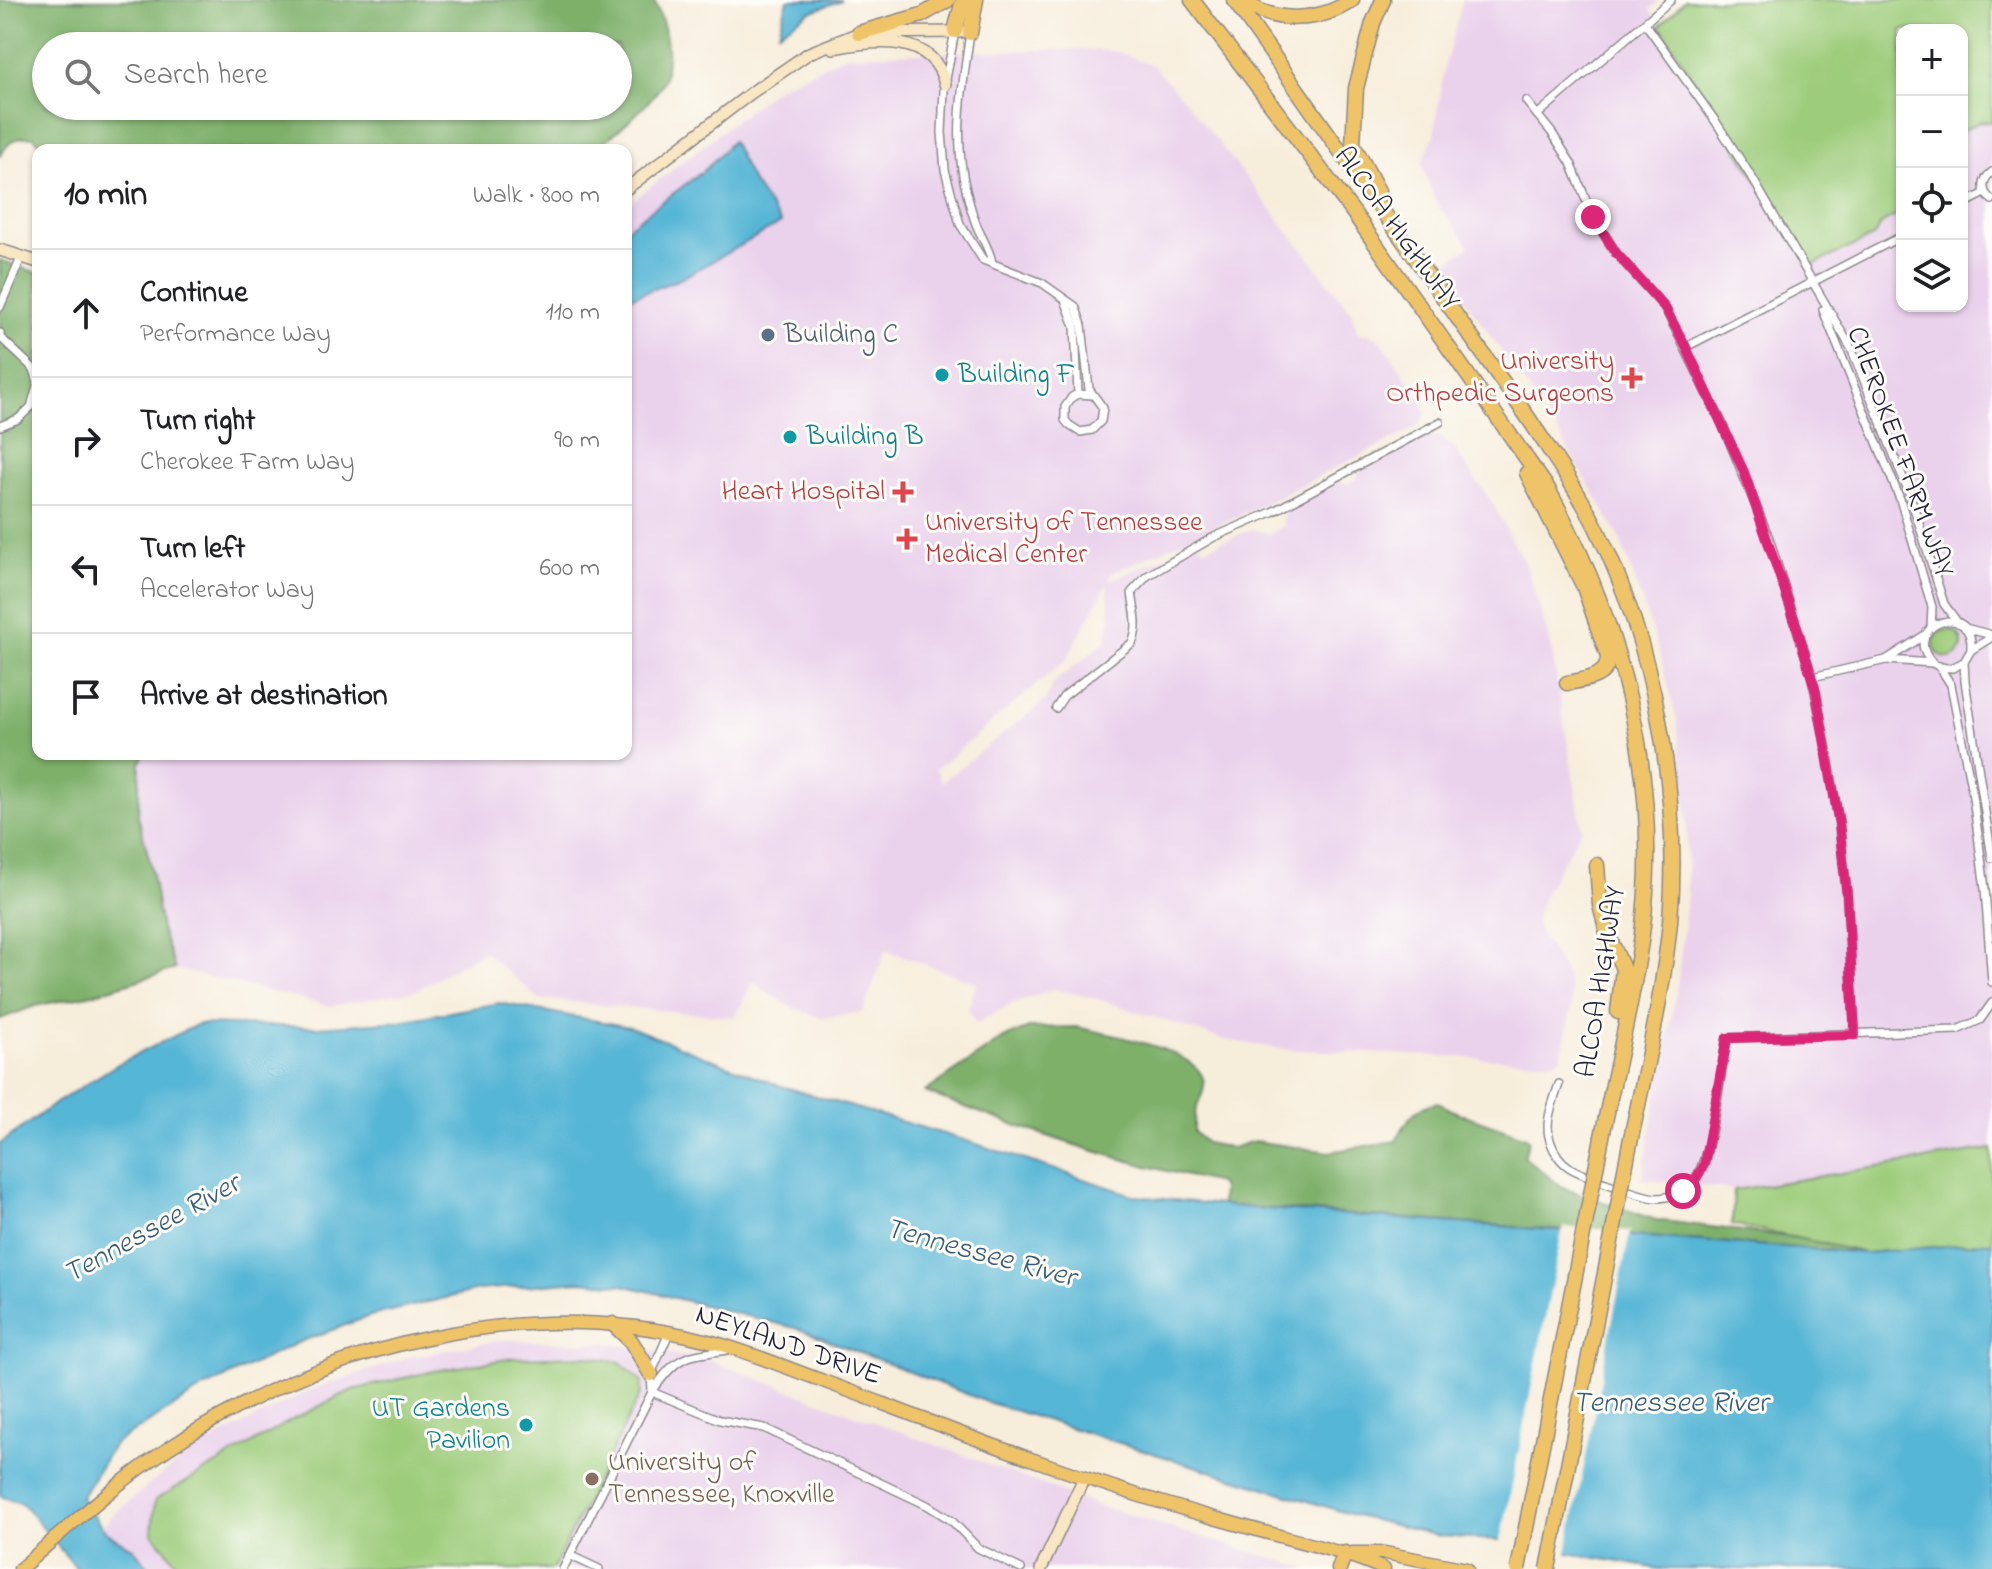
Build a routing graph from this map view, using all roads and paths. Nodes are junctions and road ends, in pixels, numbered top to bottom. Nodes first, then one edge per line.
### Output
1 (948, 0) edge
2 (1192, 0) edge
3 (1234, 0) edge
4 (1242, 0) edge
5 (1352, 0) edge
6 (1383, 0) edge
7 (1671, 0) edge
8 (973, 1) edge
9 (1645, 23) junction
10 (963, 32) junction
11 (859, 33) junction
12 (809, 53) junction
13 (945, 84) junction
14 (1526, 101) dead end
15 (1537, 115) junction
16 (1992, 172) edge
17 (632, 184) edge
18 (1985, 193) junction
19 (1992, 200) edge
20 (1968, 202) edge
21 (1896, 239) edge
22 (0, 250) edge
23 (22, 256) junction
24 (32, 260) edge
25 (992, 263) junction
26 (1811, 283) junction
27 (1816, 293) junction
28 (1064, 298) junction
29 (0, 307) edge
30 (0, 333) edge
31 (1468, 333) junction
32 (1686, 347) junction
33 (32, 367) edge
34 (1078, 394) junction
35 (1092, 395) junction
36 (32, 403) edge
37 (1440, 422) dead end
38 (1502, 422) junction
39 (0, 426) edge
40 (1962, 626) junction
41 (1928, 631) junction
42 (1992, 636) edge
43 (1971, 650) junction
44 (1886, 660) junction
45 (1964, 662) junction
46 (1936, 665) junction
47 (1812, 677) junction
48 (1567, 683) dead end
49 (1056, 708) dead end
50 (1992, 858) edge
51 (1597, 865) dead end
52 (1992, 982) edge
53 (1992, 1003) edge
54 (1855, 1035) junction
55 (1559, 1084) dead end
56 (1609, 1103) junction
57 (613, 1324) junction
58 (669, 1333) junction
59 (734, 1349) junction
60 (651, 1374) junction
61 (652, 1392) junction
62 (1084, 1478) junction
63 (1345, 1553) junction
64 (569, 1555) junction
65 (20, 1569) edge
66 (563, 1569) edge
67 (599, 1569) edge
68 (1021, 1569) edge
69 (1041, 1569) edge
70 (1339, 1569) edge
71 (1346, 1569) edge
72 (1384, 1569) edge
73 (1467, 1569) edge
74 (1518, 1569) edge
75 (1548, 1569) edge

1 - 11 highway
2 - 38 highway, ALCOA HIGHWAY
3 - 31 highway, ALCOA HIGHWAY
4 - 5 highway
6 - 31 highway
7 - 9 street
8 - 10 highway
9 - 15 street
9 - 26 street, CHEROKEE FARM WAY
10 - 11 street
10 - 13 street
10 - 25 street
11 - 12 street
12 - 13 street
12 - 17 street
13 - 25 street
14 - 15 street
15 - 32 street
16 - 18 street
18 - 19 street
18 - 20 street
21 - 26 street
22 - 23 street
23 - 24 street
23 - 29 street
25 - 28 street
26 - 27 street, CHEROKEE FARM WAY
26 - 32 street
27 - 40 street, CHEROKEE FARM WAY
27 - 41 street, CHEROKEE FARM WAY
28 - 34 street
28 - 35 street
30 - 33 street
31 - 75 highway, ALCOA HIGHWAY, bridge
32 - 47 street
34 - 35 street
34 - 35 street
36 - 39 street
37 - 49 street
38 - 48 highway
38 - 56 highway, ALCOA HIGHWAY
40 - 41 street
40 - 42 street
40 - 43 street
41 - 44 street
41 - 46 street
42 - 43 street
43 - 45 street
44 - 46 street
44 - 47 street
45 - 46 street
45 - 50 street
46 - 52 street
47 - 54 street
51 - 56 highway
53 - 54 street
54 - 55 street
56 - 74 highway, ALCOA HIGHWAY, bridge
57 - 58 main road, NEYLAND DRIVE
57 - 60 highway
57 - 65 main road, NEYLAND DRIVE
58 - 59 main road, NEYLAND DRIVE
58 - 60 street
59 - 61 street
59 - 62 main road, NEYLAND DRIVE
60 - 61 street
61 - 64 street
61 - 68 street
62 - 63 main road, NEYLAND DRIVE
62 - 69 street
63 - 70 highway
63 - 71 highway
63 - 72 main road, NEYLAND DRIVE
63 - 73 main road, NEYLAND DRIVE
64 - 66 street
64 - 67 street

